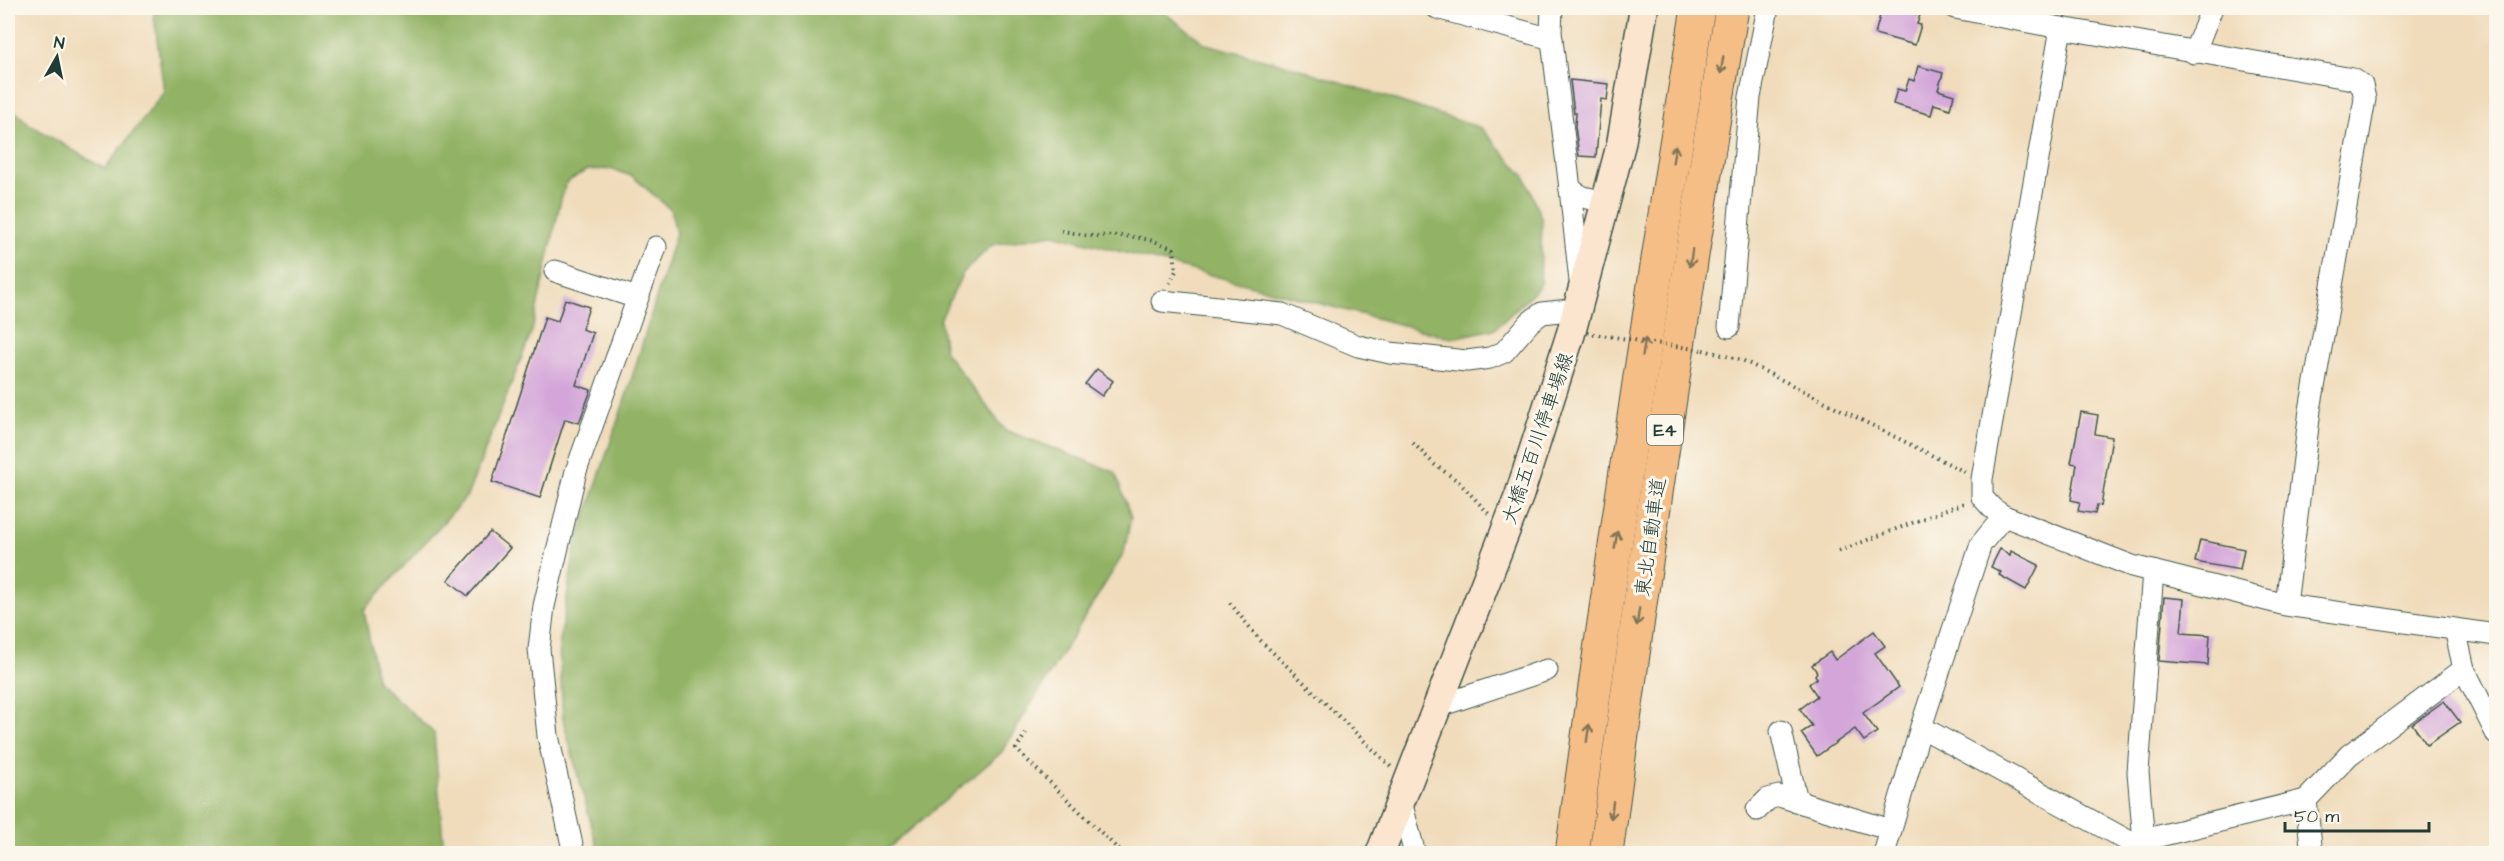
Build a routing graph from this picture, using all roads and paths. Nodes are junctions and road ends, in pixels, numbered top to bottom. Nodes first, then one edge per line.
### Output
1 (1437, 8) edge
2 (1552, 8) edge
3 (1644, 8) edge
4 (1698, 8) edge
5 (1732, 8) edge
6 (1768, 8) edge
7 (1955, 8) edge
8 (2212, 8) edge
9 (2061, 28) junction
10 (1552, 39) junction
11 (2194, 53) junction
12 (1570, 189) junction
13 (1606, 202) junction
14 (1061, 231) dead end
15 (656, 247) dead end
16 (555, 272) dead end
17 (637, 298) junction
18 (1162, 301) joint
19 (1582, 312) junction
20 (1729, 327) dead end
21 (1413, 443) dead end
22 (1982, 488) junction
23 (2004, 516) junction
24 (1508, 524) junction
25 (1839, 551) dead end
26 (2152, 571) junction
27 (1230, 603) dead end
28 (2286, 605) junction
29 (2455, 629) junction
30 (2496, 635) edge
31 (2464, 669) junction
32 (1546, 670) dead end
33 (1436, 708) junction
34 (1921, 727) junction
35 (1781, 731) dead end
36 (1026, 733) dead end
37 (2496, 733) edge
38 (1403, 790) junction
39 (2306, 800) junction
40 (1802, 802) junction
41 (1757, 810) dead end
42 (1891, 830) junction
43 (2141, 848) edge
44 (574, 854) edge
45 (1124, 854) edge
46 (1380, 854) edge
47 (1415, 854) edge
48 (1572, 854) edge
49 (1606, 854) edge
50 (1884, 854) edge
51 (2312, 854) edge

1 - 10 street
2 - 10 street
3 - 13 main road, 大橋五百川停車場線
48 -> 4 highway, 東北自動車道 / E4
5 -> 49 highway, 東北自動車道 / E4
6 - 20 street
7 - 9 street
8 - 11 street
9 - 11 street
9 - 22 street
10 - 12 street
11 - 28 street
12 - 13 street
12 - 19 street
13 - 19 main road, 大橋五百川停車場線
14 - 18 path
15 - 17 street
16 - 17 street
17 - 44 street
18 - 19 street
19 - 22 path, bridge
19 - 24 main road, 大橋五百川停車場線
21 - 24 path
22 - 23 street
22 - 25 path
23 - 26 street
23 - 34 street
24 - 33 main road, 大橋五百川停車場線
26 - 28 street
26 - 43 street
27 - 38 path
28 - 29 street
29 - 30 street
29 - 31 street
31 - 37 street
31 - 39 street
32 - 33 street
33 - 38 main road, 大橋五百川停車場線
34 - 42 street
34 - 43 street
35 - 40 street
36 - 45 path
38 - 46 main road, 大橋五百川停車場線
38 - 47 street
39 - 43 street
39 - 51 street
40 - 41 street
40 - 42 street
42 - 50 street

